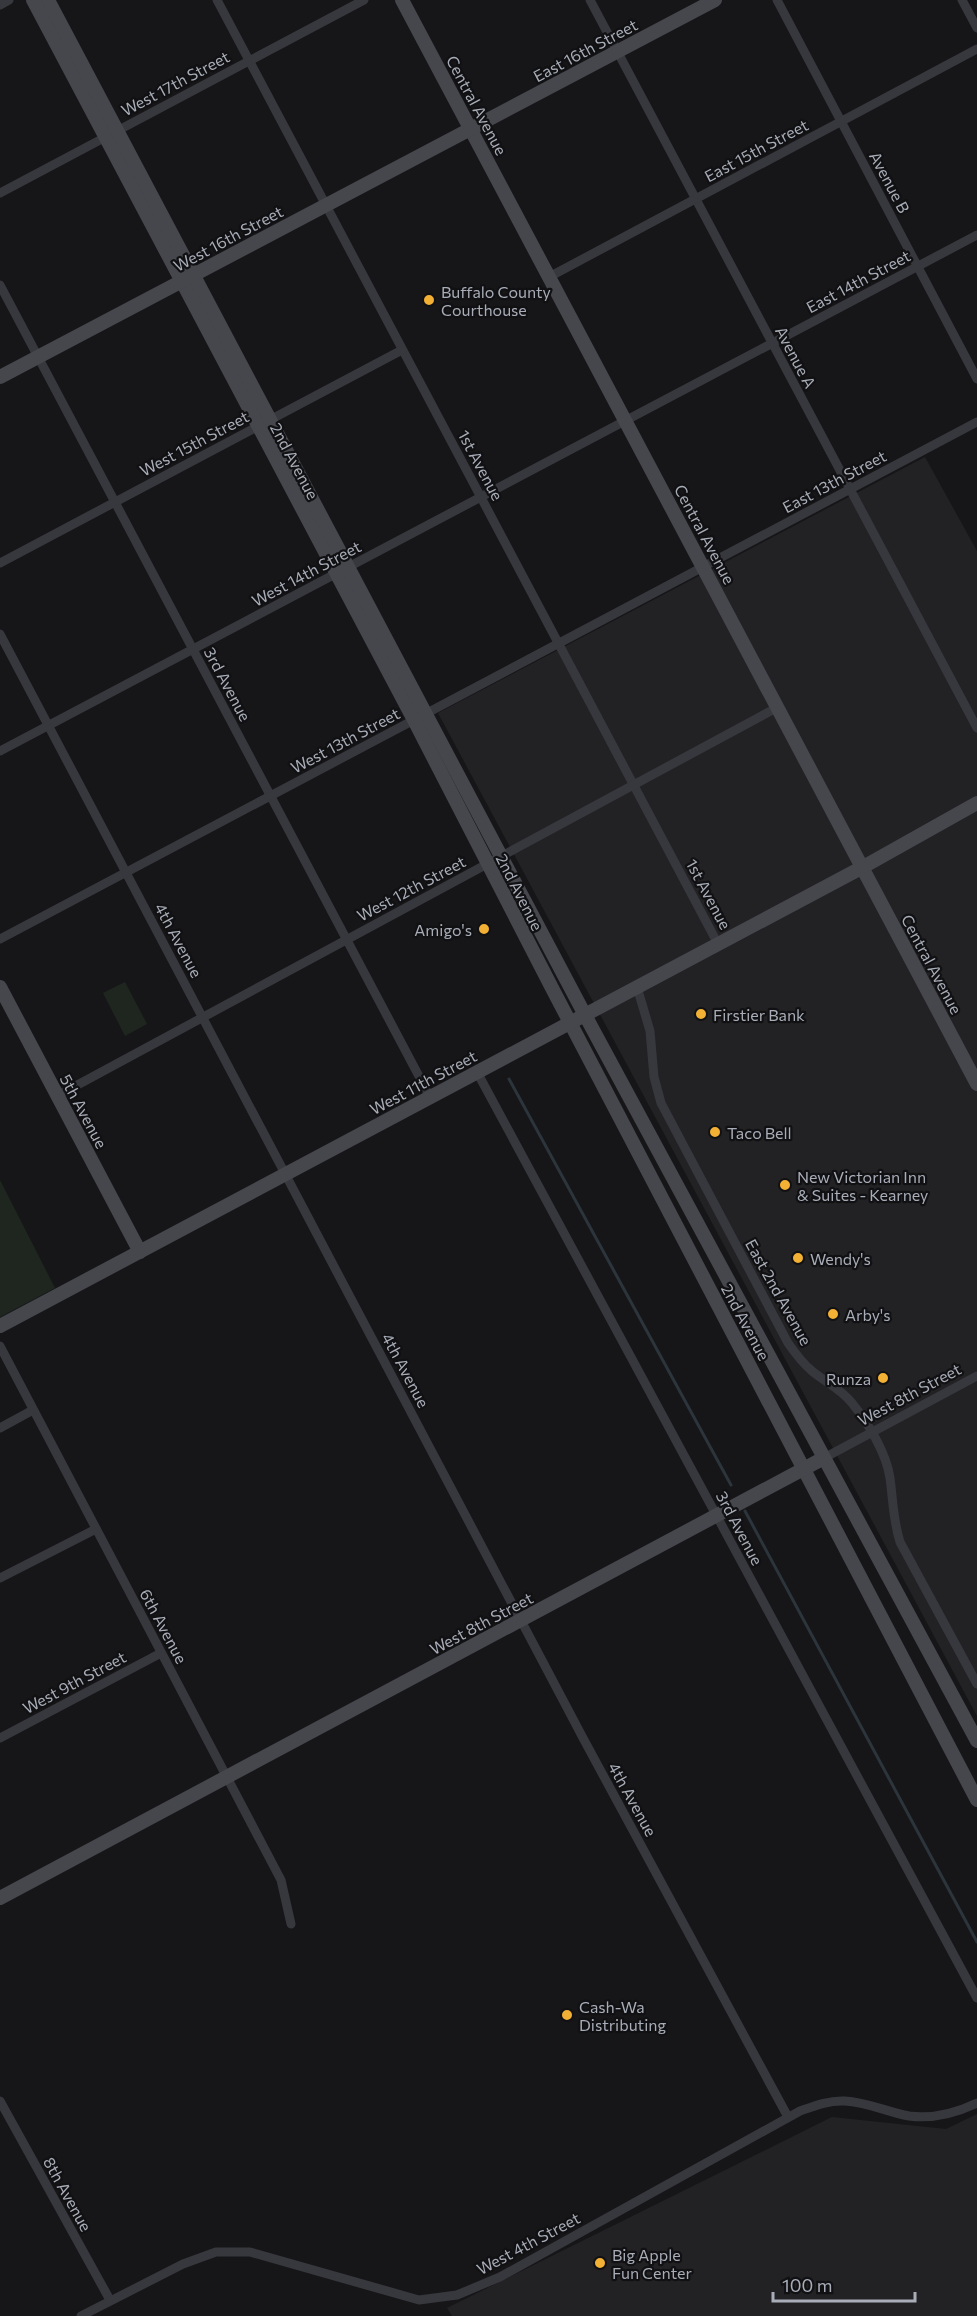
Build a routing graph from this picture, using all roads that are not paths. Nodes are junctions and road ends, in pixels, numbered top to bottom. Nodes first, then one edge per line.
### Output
1 (9, 0) edge
2 (33, 0) edge
3 (48, 0) edge
4 (217, 0) edge
5 (364, 0) edge
6 (402, 0) edge
7 (590, 0) edge
8 (714, 0) edge
9 (777, 0) edge
10 (962, 0) edge
11 (0, 5) edge
12 (977, 28) edge
13 (977, 49) edge
14 (617, 51) junction
15 (249, 61) junction
16 (841, 122) junction
17 (471, 129) junction
18 (117, 131) junction
19 (104, 138) junction
20 (0, 193) edge
21 (696, 199) junction
22 (326, 205) junction
23 (977, 234) edge
24 (917, 266) junction
25 (549, 277) junction
26 (188, 278) junction
27 (0, 285) edge
28 (772, 343) junction
29 (402, 350) junction
30 (38, 357) junction
31 (0, 377) edge
32 (977, 379) edge
33 (626, 421) junction
34 (977, 422) edge
35 (264, 423) junction
36 (850, 490) junction
37 (481, 497) junction
38 (115, 502) junction
39 (0, 563) edge
40 (704, 567) junction
41 (348, 568) junction
42 (336, 574) junction
43 (0, 634) edge
44 (559, 644) junction
45 (193, 649) junction
46 (778, 708) junction
47 (420, 717) junction
48 (48, 726) junction
49 (977, 728) edge
50 (0, 751) edge
51 (634, 785) junction
52 (271, 796) junction
53 (977, 803) edge
54 (501, 857) junction
55 (487, 864) junction
56 (862, 867) junction
57 (126, 872) junction
58 (0, 939) edge
59 (347, 940) junction
60 (718, 944) junction
61 (0, 987) edge
62 (637, 987) junction
63 (585, 1015) junction
64 (203, 1017) junction
65 (570, 1023) junction
66 (477, 1072) junction
67 (977, 1084) edge
68 (57, 1096) junction
69 (430, 1097) junction
70 (286, 1174) junction
71 (140, 1252) junction
72 (0, 1326) edge
73 (0, 1346) edge
74 (977, 1376) edge
75 (33, 1410) junction
76 (0, 1428) edge
77 (871, 1433) junction
78 (824, 1458) junction
79 (804, 1469) junction
80 (716, 1516) junction
81 (96, 1529) junction
82 (0, 1578) edge
83 (521, 1620) junction
84 (161, 1653) junction
85 (977, 1684) edge
86 (0, 1738) edge
87 (977, 1741) edge
88 (227, 1776) junction
89 (977, 1800) edge
90 (0, 1898) edge
91 (291, 1924) dead end
92 (977, 1998) edge
93 (0, 2101) edge
94 (977, 2103) edge
95 (789, 2117) junction
96 (110, 2300) junction
97 (81, 2316) edge

1 - 11 street
2 - 19 main road, 2nd Avenue
3 - 18 main road, 2nd Avenue
4 - 15 street, 1st Avenue
5 - 15 street, West 17th Street
6 - 17 main road, Central Avenue
7 - 14 street, Avenue A
8 - 14 main road, East 16th Street
9 - 16 street, Avenue B
10 - 12 street
13 - 16 street, East 15th Street
14 - 17 main road, East 16th Street
14 - 21 street, Avenue A
15 - 18 street, West 17th Street
15 - 22 street, 1st Avenue
16 - 21 street, East 15th Street
16 - 24 street, Avenue B
17 - 22 main road, West 16th Street
17 - 25 main road, Central Avenue
18 - 19 street, West 17th Street
18 - 26 main road, 2nd Avenue
19 - 20 street, West 17th Street
19 - 26 main road, 2nd Avenue
21 - 25 street, East 15th Street
21 - 28 street, Avenue A
22 - 26 main road, West 16th Street
22 - 29 street, 1st Avenue
23 - 24 street, East 14th Street
24 - 28 street, East 14th Street
24 - 32 street, Avenue B
25 - 33 main road, Central Avenue
26 - 30 main road, West 16th Street
26 - 35 main road, 2nd Avenue
27 - 30 street, 3rd Avenue
28 - 33 street, East 14th Street
28 - 36 street, Avenue A
29 - 35 street, West 15th Street
29 - 37 street, 1st Avenue
30 - 31 main road, West 16th Street
30 - 38 street, 3rd Avenue
33 - 37 street, West 14th Street
33 - 40 main road, Central Avenue
34 - 36 street, East 13th Street
35 - 38 street, West 15th Street
35 - 41 main road, 2nd Avenue
35 - 42 main road, 2nd Avenue
36 - 40 street, East 13th Street
36 - 49 street, Avenue A
37 - 41 street, West 14th Street
37 - 44 street, 1st Avenue
38 - 39 street, West 15th Street
38 - 45 street, 3rd Avenue
40 - 44 street, West 13th Street
40 - 46 main road, Central Avenue
41 - 42 street, West 14th Street
41 - 47 main road, 2nd Avenue
42 - 45 street, West 14th Street
42 - 47 main road, 2nd Avenue
43 - 48 street, 4th Avenue
44 - 47 street, West 13th Street
44 - 51 street, 1st Avenue
45 - 48 street, West 14th Street
45 - 52 street, 3rd Avenue
46 - 51 street, West 12th Street
46 - 56 main road, Central Avenue
47 - 52 street, West 13th Street
47 - 54 main road, 2nd Avenue
47 - 55 main road, 2nd Avenue
48 - 50 street, West 14th Street
48 - 57 street, 4th Avenue
51 - 54 street, West 12th Street
51 - 60 street, 1st Avenue
52 - 57 street, West 13th Street
52 - 59 street, 3rd Avenue
53 - 56 main road, West 11th Street
54 - 55 street, West 12th Street
54 - 63 main road, 2nd Avenue
55 - 59 street, West 12th Street
55 - 65 main road, 2nd Avenue
56 - 60 main road, West 11th Street
56 - 67 main road, Central Avenue
57 - 58 street, West 13th Street
57 - 64 street, 4th Avenue
59 - 64 street, West 12th Street
59 - 69 street, 3rd Avenue
60 - 62 main road, West 11th Street
61 - 68 main road, 5th Avenue
62 - 63 main road, West 11th Street
62 - 77 street, East 2nd Avenue
63 - 65 main road, West 11th Street
63 - 78 main road, 2nd Avenue
64 - 68 street, West 12th Street
64 - 70 street, 4th Avenue
65 - 66 main road, West 11th Street
65 - 79 main road, 2nd Avenue
66 - 69 main road, West 11th Street
66 - 80 street, 3rd Avenue
68 - 71 main road, 5th Avenue
69 - 70 main road, West 11th Street
70 - 71 main road, West 11th Street
70 - 83 street, 4th Avenue
71 - 72 main road, West 11th Street
73 - 75 street, 6th Avenue
74 - 77 street, West 8th Street
75 - 76 street
75 - 81 street, 6th Avenue
77 - 78 street, West 8th Street
77 - 85 street, East 2nd Avenue
78 - 79 main road, West 8th Street
78 - 87 main road, 2nd Avenue
79 - 80 main road, West 8th Street
79 - 89 main road, 2nd Avenue
80 - 83 main road, West 8th Street
80 - 92 street, 3rd Avenue
81 - 82 street
81 - 84 street, 6th Avenue
83 - 88 main road, West 8th Street
83 - 95 street, 4th Avenue
84 - 86 street, West 9th Street
84 - 88 street, 6th Avenue
88 - 90 main road, West 8th Street
88 - 91 street, 6th Avenue
93 - 96 street, 8th Avenue
94 - 95 street, West 4th Street
95 - 96 street, West 4th Street
96 - 97 street, West 4th Street

